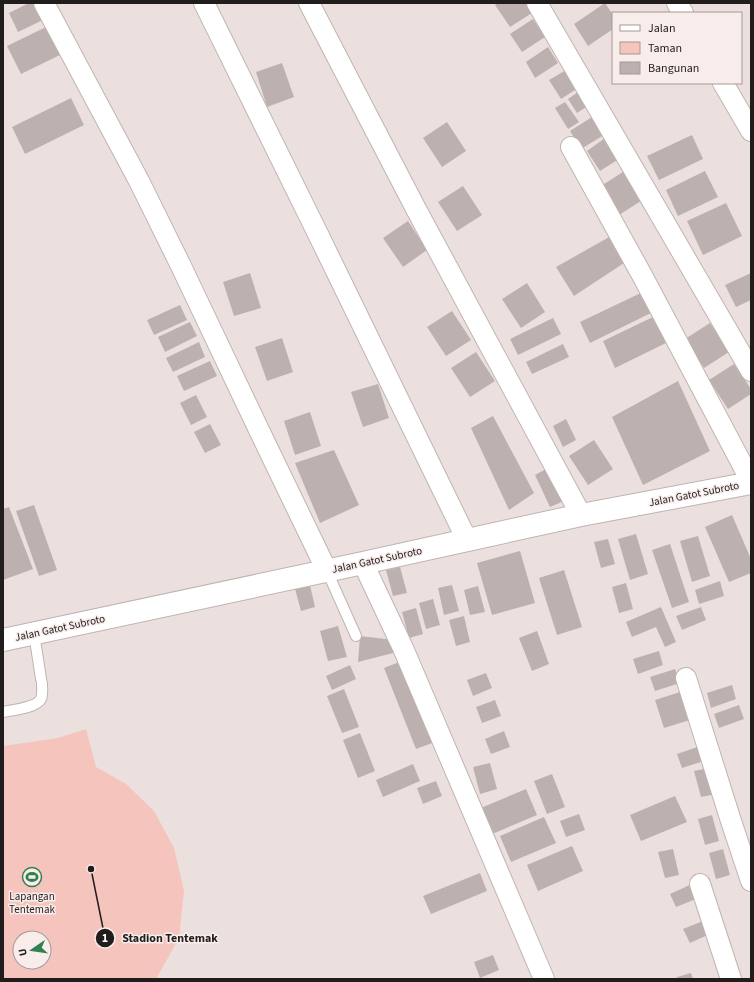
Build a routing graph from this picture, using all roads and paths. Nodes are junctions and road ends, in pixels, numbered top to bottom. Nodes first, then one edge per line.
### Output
1 (44, 3) edge
2 (204, 3) edge
3 (309, 3) edge
4 (536, 3) edge
5 (678, 3) edge
6 (682, 12) edge
7 (724, 84) edge
8 (751, 131) edge
9 (571, 147) dead end
10 (751, 372) edge
11 (751, 482) edge
12 (581, 515) junction
13 (467, 540) junction
14 (363, 563) junction
15 (327, 571) junction
16 (34, 633) junction
17 (356, 636) dead end
18 (3, 640) edge
19 (686, 678) dead end
20 (3, 712) edge
21 (751, 881) edge
22 (700, 884) dead end
23 (544, 979) edge
24 (731, 979) edge

1 - 15 street
2 - 13 street
3 - 12 street
4 - 10 street
5 - 6 street
7 - 8 street
9 - 11 street
11 - 12 street, Jalan Gatot Subroto
12 - 13 street, Jalan Gatot Subroto
13 - 14 street, Jalan Gatot Subroto
14 - 15 street, Jalan Gatot Subroto
14 - 23 street
15 - 16 street, Jalan Gatot Subroto
15 - 17 lane
16 - 18 street, Jalan Gatot Subroto
16 - 20 lane
19 - 21 street
22 - 24 street

